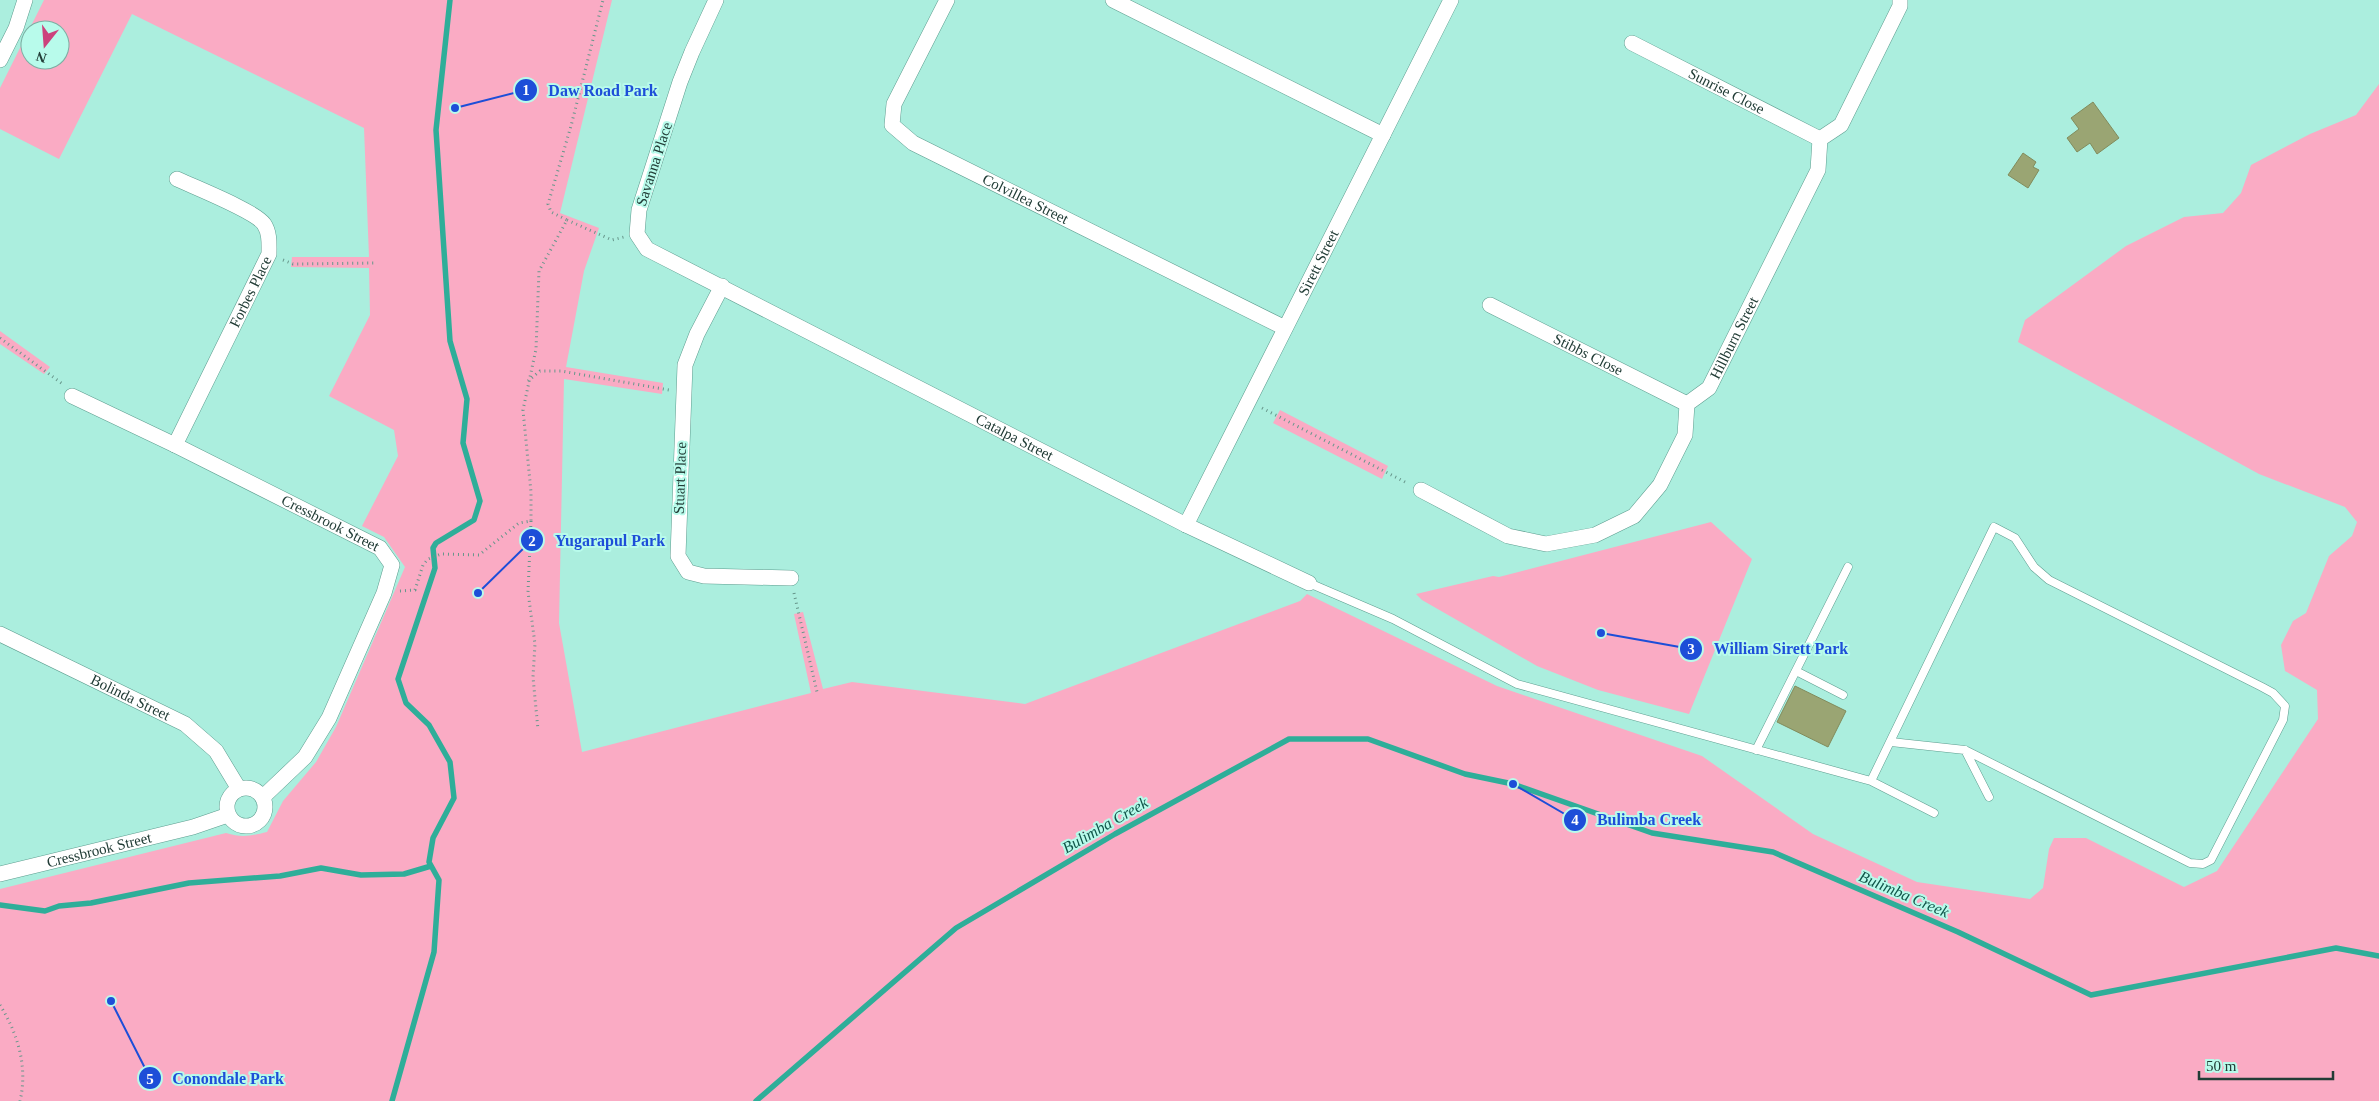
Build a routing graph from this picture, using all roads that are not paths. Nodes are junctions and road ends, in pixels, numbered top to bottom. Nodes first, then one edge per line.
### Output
1 (25, 0) edge
2 (716, 0) edge
3 (947, 0) edge
4 (1113, 0) edge
5 (1451, 0) edge
6 (1900, 0) edge
7 (1632, 44) dead end
8 (0, 60) edge
9 (1383, 135) junction
10 (1820, 140) junction
11 (177, 178) dead end
12 (722, 286) junction
13 (1490, 305) dead end
14 (1285, 328) junction
15 (72, 396) road end
16 (1686, 404) junction
17 (175, 444) junction
18 (1421, 490) road end
19 (1186, 525) junction
20 (1848, 567) dead end
21 (791, 578) road end
22 (1308, 583) joint
23 (0, 634) edge
24 (1796, 671) junction
25 (1843, 695) dead end
26 (1891, 742) junction
27 (1756, 750) junction
28 (1965, 750) junction
29 (1871, 781) junction
30 (239, 789) junction
31 (263, 797) junction
32 (1989, 797) dead end
33 (1934, 813) dead end
34 (228, 815) junction
35 (0, 874) edge

1 - 8 street
2 - 12 street, Savanna Place
3 - 14 street, Colvillea Street
4 - 9 street
5 - 9 street, Sirett Street
6 - 10 street
7 - 10 street, Sunrise Close
9 - 14 street, Sirett Street
10 - 16 street, Hillburn Street
11 - 17 street, Forbes Place
12 - 19 street, Catalpa Street
12 - 21 street, Stuart Place
13 - 16 street, Stibbs Close
14 - 19 street, Sirett Street
15 - 17 street, Cressbrook Street
16 - 18 street
17 - 31 street, Cressbrook Street
19 - 22 street, Catalpa Street
20 - 24 lane
22 - 27 lane
23 - 30 street, Bolinda Street
24 - 25 lane
24 - 27 lane
26 - 28 lane
26 - 28 lane
26 - 29 lane
27 - 29 lane
28 - 32 lane
29 - 33 lane
30 - 31 street
30 - 34 street
31 - 34 street
34 - 35 street, Cressbrook Street

